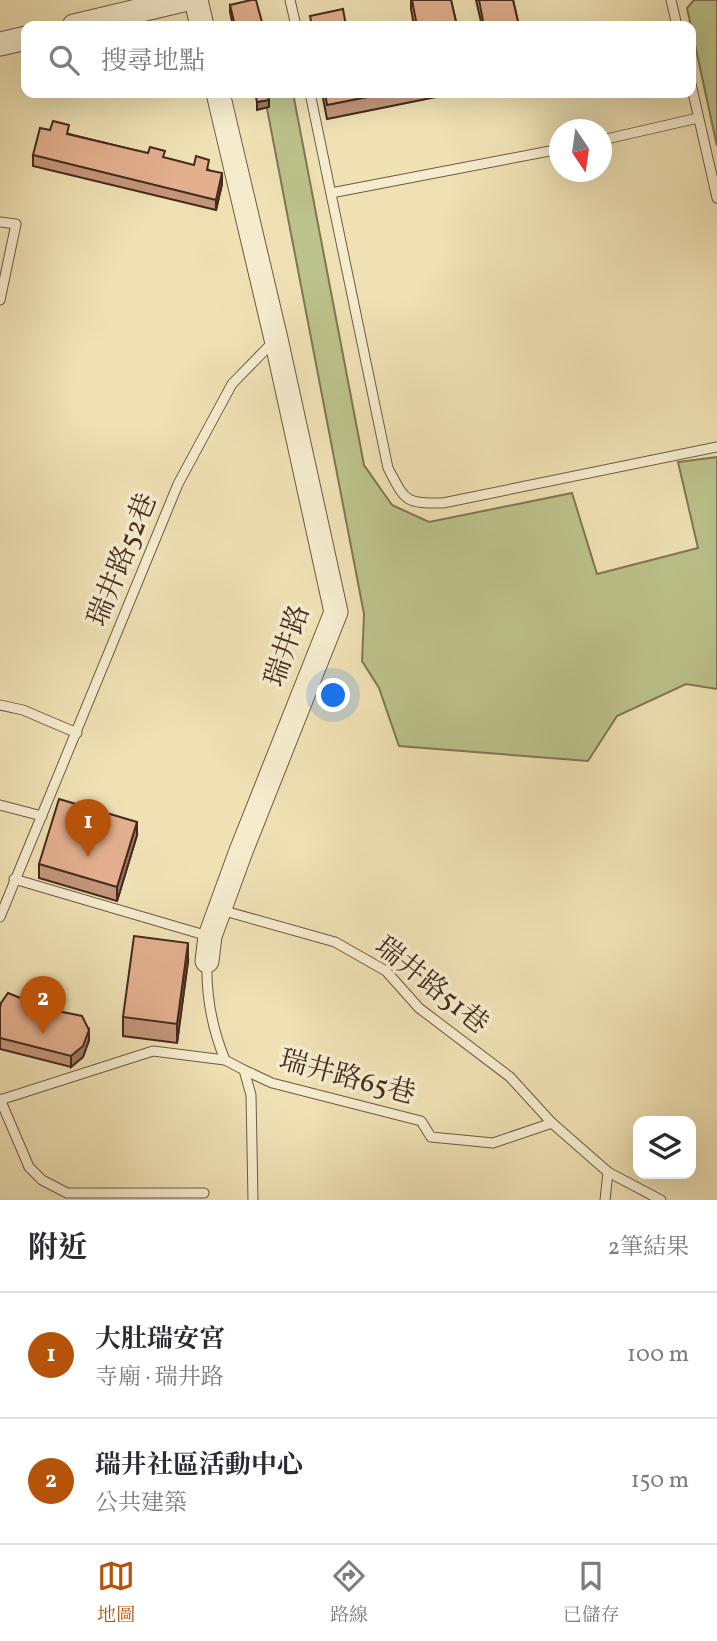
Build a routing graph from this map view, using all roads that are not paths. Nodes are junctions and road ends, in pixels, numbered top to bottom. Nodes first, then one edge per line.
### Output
1 (183, 0) edge
2 (195, 0) edge
3 (290, 0) edge
4 (671, 0) edge
5 (95, 21) edge
6 (201, 21) edge
7 (295, 21) edge
8 (676, 21) edge
9 (21, 39) edge
10 (0, 44) edge
11 (219, 98) edge
12 (311, 98) edge
13 (694, 98) edge
14 (698, 118) junction
15 (612, 138) edge
16 (549, 151) edge
17 (331, 193) junction
18 (717, 198) edge
19 (0, 222) edge
20 (0, 300) edge
21 (276, 339) junction
22 (717, 447) edge
23 (0, 705) edge
24 (77, 733) junction
25 (0, 806) edge
26 (42, 816) junction
27 (14, 879) junction
28 (220, 910) junction
29 (0, 917) edge
30 (209, 936) junction
31 (207, 961) joint
32 (225, 1060) junction
33 (244, 1070) junction
34 (0, 1100) edge
35 (552, 1123) junction
36 (608, 1172) junction
37 (204, 1193) dead end
38 (253, 1200) edge
39 (605, 1200) edge
40 (661, 1200) edge

1 - 5 street
2 - 6 street
3 - 7 lane
4 - 8 lane
9 - 10 street
11 - 21 street, 瑞井路
12 - 17 lane
13 - 14 lane
14 - 15 lane
14 - 18 lane
16 - 17 lane
17 - 22 lane
19 - 20 lane
21 - 24 lane, 瑞井路52巷
21 - 28 street, 瑞井路
23 - 24 lane
24 - 26 lane, 瑞井路52巷
25 - 26 lane
26 - 27 lane, 瑞井路52巷
27 - 29 lane, 瑞井路52巷
27 - 30 lane
28 - 30 street, 瑞井路
28 - 35 lane, 瑞井路51巷
30 - 31 street, 瑞井路
31 - 32 lane, 瑞井路
32 - 33 lane
32 - 34 lane
33 - 35 lane, 瑞井路65巷
33 - 38 lane
34 - 37 lane
35 - 36 lane, 瑞井路51巷
36 - 39 lane
36 - 40 lane, 瑞井路51巷

